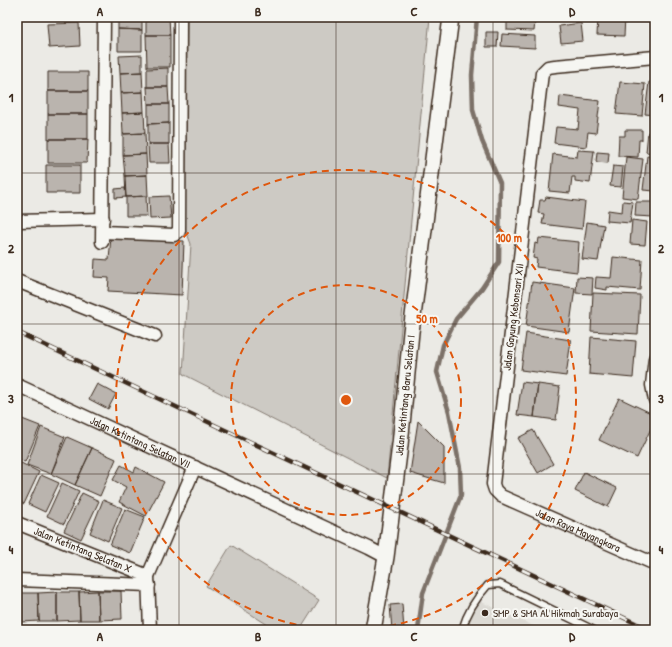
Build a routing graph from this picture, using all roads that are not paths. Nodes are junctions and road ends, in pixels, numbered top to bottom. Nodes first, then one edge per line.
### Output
1 (104, 17) edge
2 (180, 17) edge
3 (451, 17) edge
4 (655, 57) edge
5 (103, 219) junction
6 (17, 221) edge
7 (17, 281) edge
8 (155, 336) dead end
9 (655, 358) edge
10 (17, 385) edge
11 (655, 400) edge
12 (195, 467) junction
13 (501, 496) joint
14 (17, 523) edge
15 (386, 557) junction
16 (655, 564) edge
17 (17, 580) edge
18 (148, 581) junction
19 (150, 630) edge
20 (373, 630) edge
21 (462, 630) edge
22 (594, 630) edge

1 - 5 street
2 - 5 street
3 - 15 street, Jalan Ketintang Baru Selatan I
4 - 13 street, Jalan Gayung Kebonsari XII
5 - 6 street
7 - 8 street
9 - 11 street
10 - 12 street, Jalan Ketintang Selatan VII
12 - 15 street
12 - 18 street, Jalan Ketintang Selatan VII
13 - 16 street, Jalan Raya Mayangkara
14 - 18 street, Jalan Ketintang Selatan X
15 - 20 street, Jalan Ketintang Baru Selatan I
17 - 18 street, Jalan Ketintang Selatan X
18 - 19 street, Jalan Ketintang Selatan VII
21 - 22 lane

